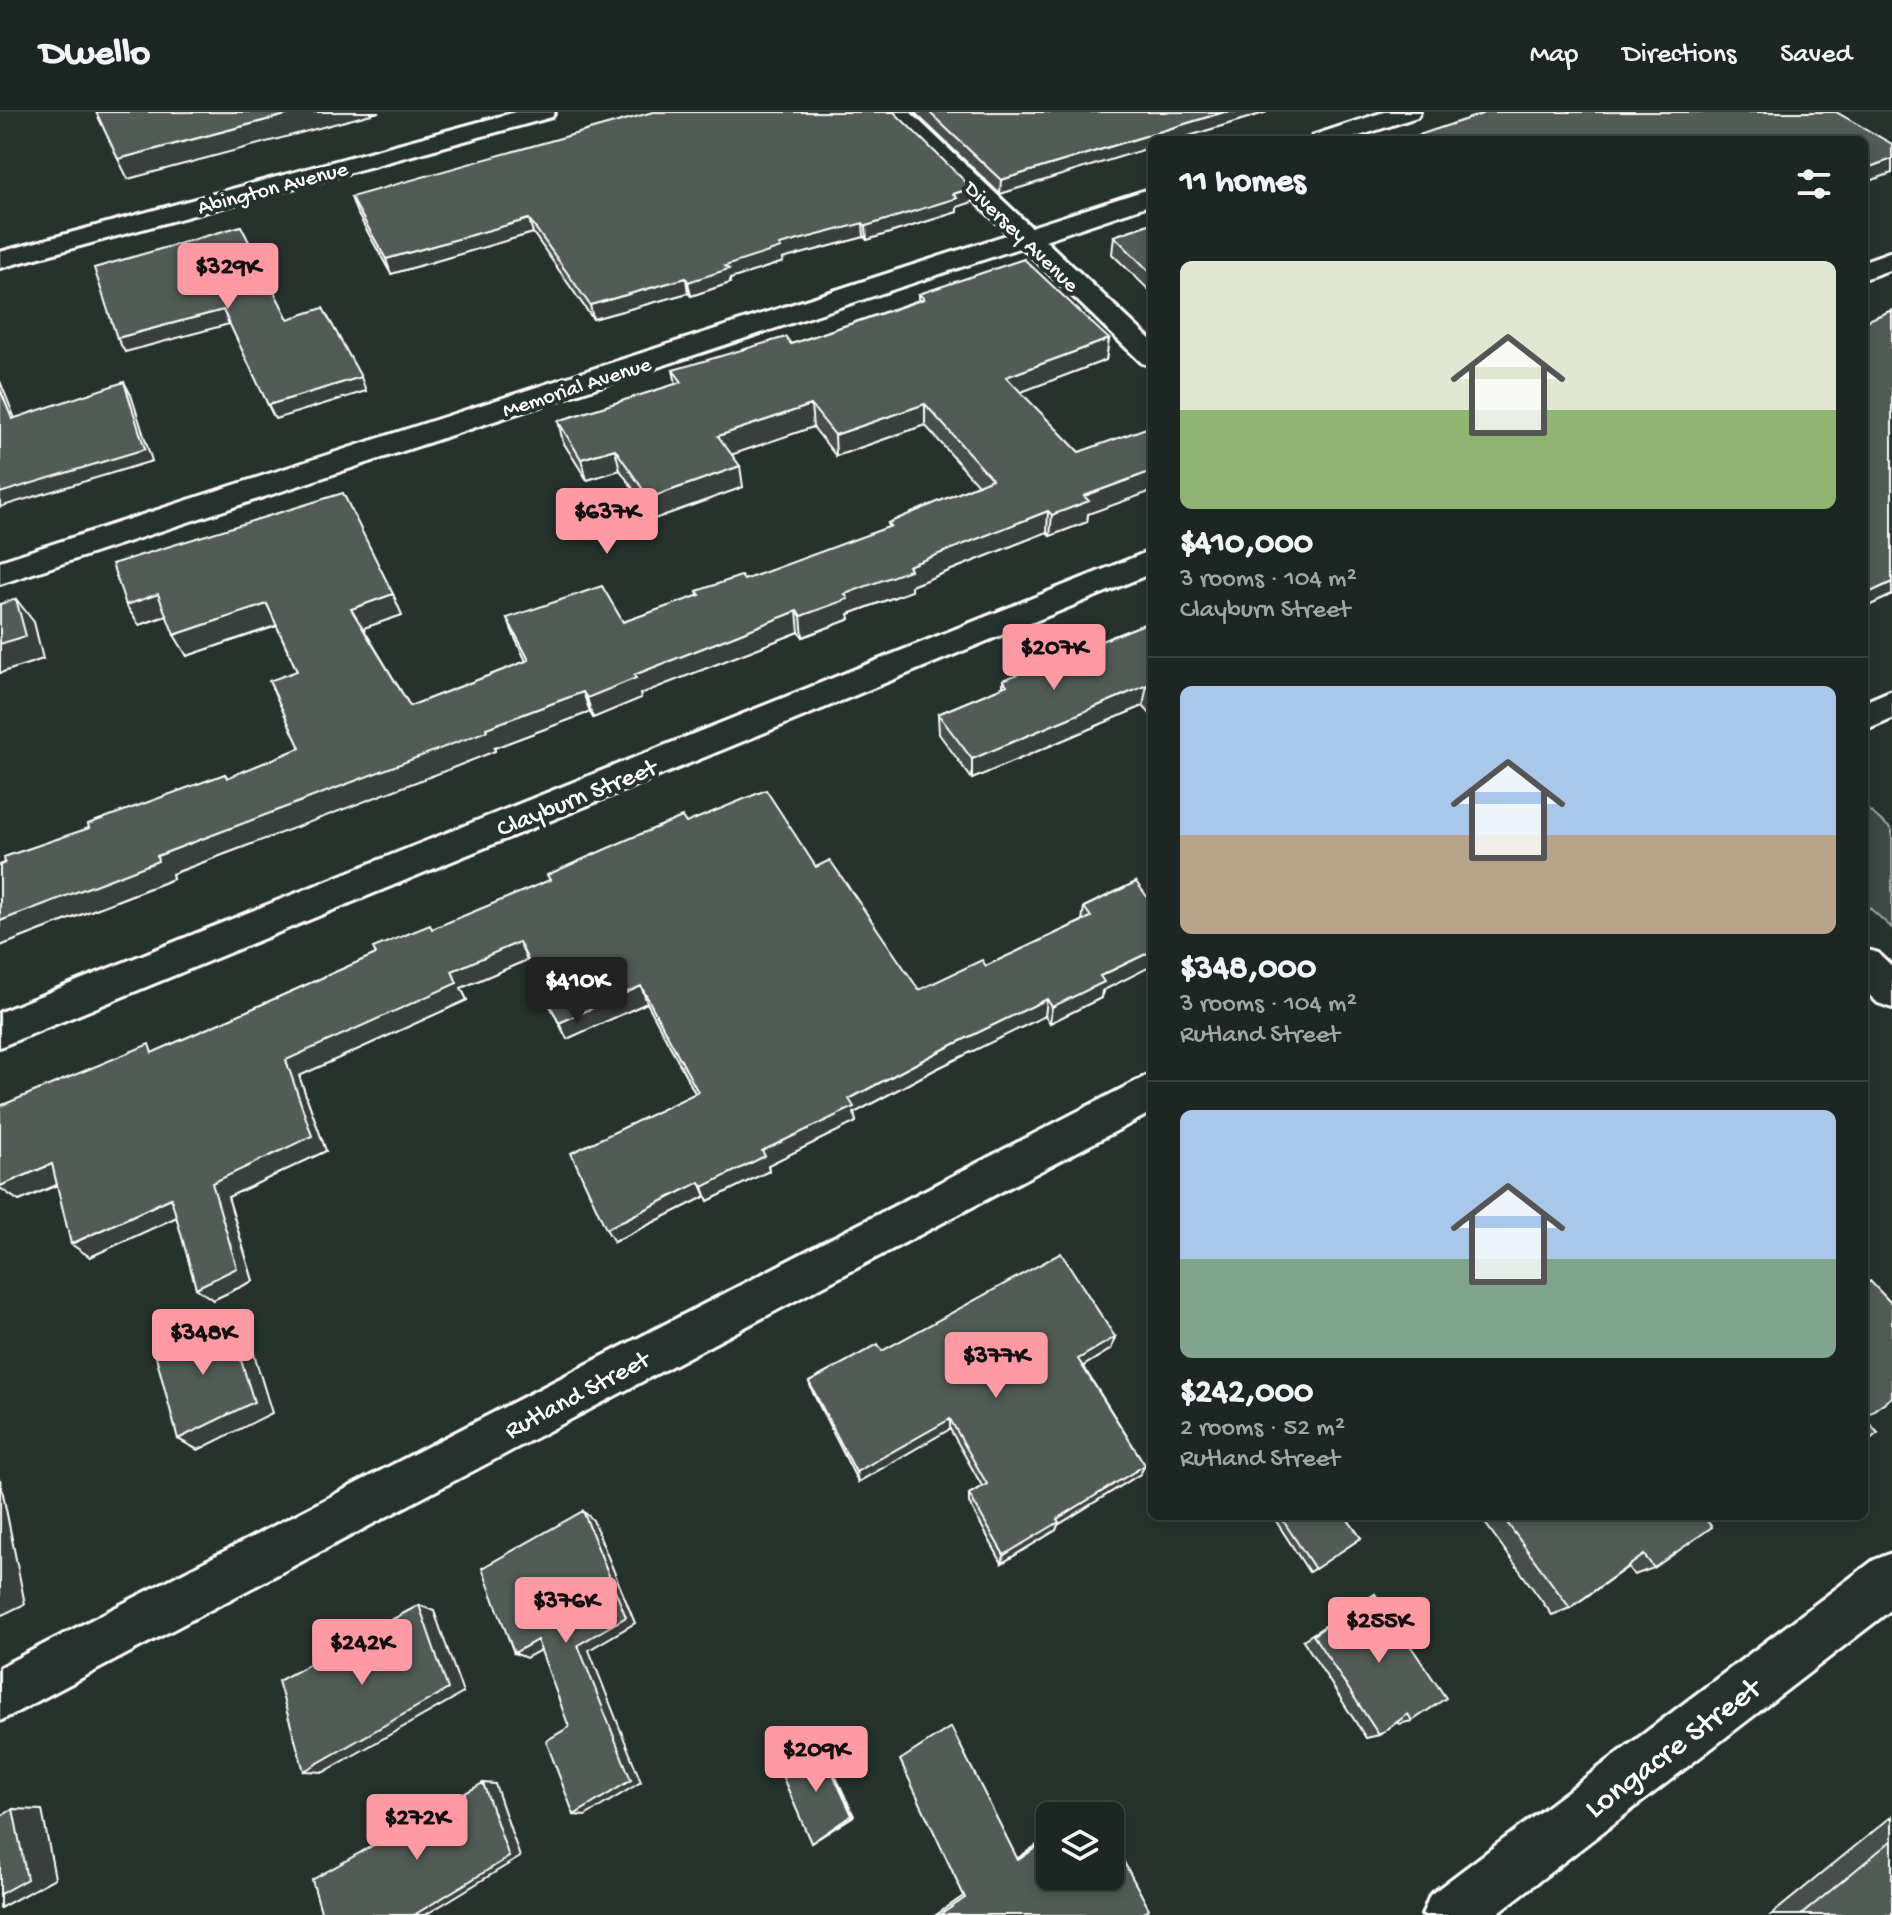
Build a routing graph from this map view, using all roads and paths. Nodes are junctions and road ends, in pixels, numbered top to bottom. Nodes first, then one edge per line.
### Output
1 (543, 112) edge
2 (896, 112) edge
3 (1408, 112) edge
4 (1335, 136) edge
5 (1148, 197) edge
6 (1025, 237) junction
7 (1892, 259) edge
8 (0, 260) edge
9 (1868, 269) edge
10 (1148, 353) edge
11 (1148, 563) edge
12 (0, 573) edge
13 (1892, 703) edge
14 (1868, 716) edge
15 (1868, 969) edge
16 (1892, 991) edge
17 (0, 1030) edge
18 (1148, 1093) edge
19 (1892, 1578) edge
20 (0, 1695) edge
21 (1450, 1915) edge

1 - 8 street, Abington Avenue
2 - 6 street, Diversey Avenue
3 - 4 street
5 - 6 street, Memorial Avenue
6 - 10 street, Diversey Avenue
6 - 12 street, Memorial Avenue
7 - 9 street
11 - 17 street, Clayburn Street
13 - 14 street
15 - 16 street
18 - 20 street, Rutland Street
19 - 21 street, Longacre Street

